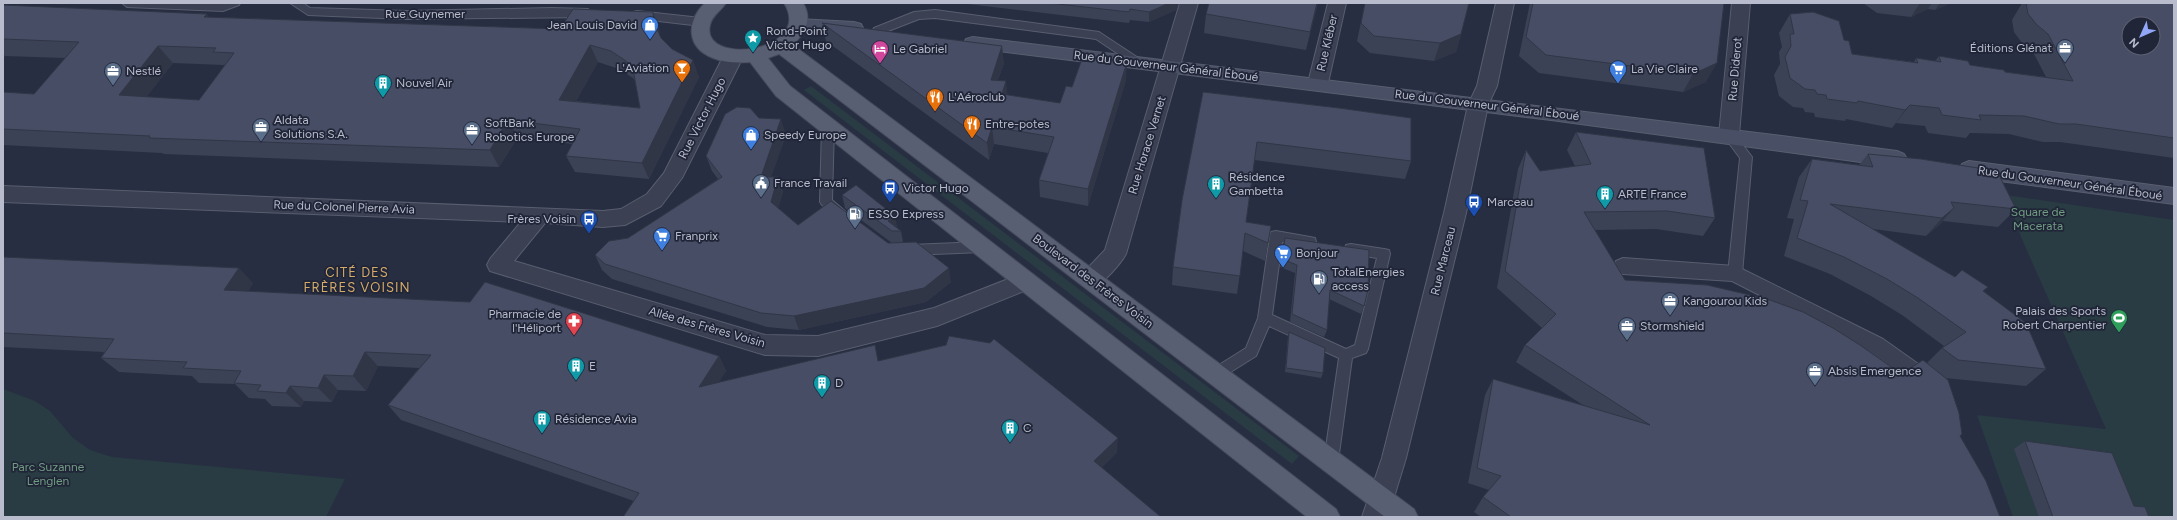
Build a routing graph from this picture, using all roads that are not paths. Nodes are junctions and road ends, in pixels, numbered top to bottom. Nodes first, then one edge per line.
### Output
1 (127, 3) edge
2 (235, 3) edge
3 (295, 3) edge
4 (713, 3) edge
5 (793, 3) edge
6 (1189, 3) edge
7 (1336, 3) edge
8 (1505, 3) edge
9 (1741, 3) edge
10 (598, 14) edge
11 (629, 15) edge
12 (701, 22) junction
13 (799, 25) junction
14 (878, 31) junction
15 (916, 36) edge
16 (954, 40) edge
17 (782, 46) junction
18 (733, 56) junction
19 (756, 56) junction
20 (1140, 63) junction
21 (1171, 67) junction
22 (1318, 83) junction
23 (1478, 105) junction
24 (828, 126) junction
25 (1728, 135) junction
26 (1915, 162) edge
27 (1953, 167) edge
28 (671, 179) joint
29 (3, 194) edge
30 (2174, 196) edge
31 (540, 215) junction
32 (850, 220) edge
33 (1322, 244) edge
34 (1337, 246) edge
35 (982, 247) junction
36 (900, 251) edge
37 (1623, 266) dead end
38 (1735, 274) junction
39 (1091, 279) junction
40 (1026, 281) junction
41 (1265, 318) junction
42 (1346, 355) junction
43 (1216, 374) junction
44 (1944, 394) edge
45 (1331, 461) junction
46 (1378, 508) edge
47 (1326, 517) edge
48 (1406, 517) edge

1 - 2 lane
3 - 10 lane, Rue Guynemer
4 - 12 main road
5 - 13 main road
6 - 21 street, Rue Horace Vernet
7 - 22 street, Rue Kléber
8 - 23 street, Rue Marceau
9 - 25 street, Rue Diderot
11 - 12 lane
12 - 18 main road
13 - 14 main road
13 - 17 main road
14 - 15 main road
14 - 20 lane
16 - 20 main road, Rue du Gouverneur Général Éboué
17 - 19 main road
17 - 39 main road, Boulevard des Frères Voisin
18 - 19 main road
18 - 28 street, Rue Victor Hugo
19 - 24 main road
20 - 21 main road, Rue du Gouverneur Général Éboué
21 - 22 main road, Rue du Gouverneur Général Éboué
21 - 39 street, Rue Horace Vernet
22 - 23 main road, Rue du Gouverneur Général Éboué
23 - 25 main road, Rue du Gouverneur Général Éboué
23 - 46 street, Rue Marceau
24 - 32 lane
24 - 35 main road
25 - 26 main road, Rue du Gouverneur Général Éboué
25 - 38 lane
27 - 30 main road, Rue du Gouverneur Général Éboué
28 - 31 street, Rue du Colonel Pierre Avia
29 - 31 street, Rue du Colonel Pierre Avia
31 - 40 street, Allée des Frères Voisin
33 - 41 lane
34 - 42 lane
35 - 36 lane
35 - 40 main road
37 - 38 street
38 - 44 street
39 - 43 main road, Boulevard des Frères Voisin
40 - 47 main road
41 - 42 lane
41 - 43 lane
42 - 45 lane
43 - 45 main road, Boulevard des Frères Voisin
45 - 46 main road, Boulevard des Frères Voisin
46 - 48 main road, Boulevard des Frères Voisin

